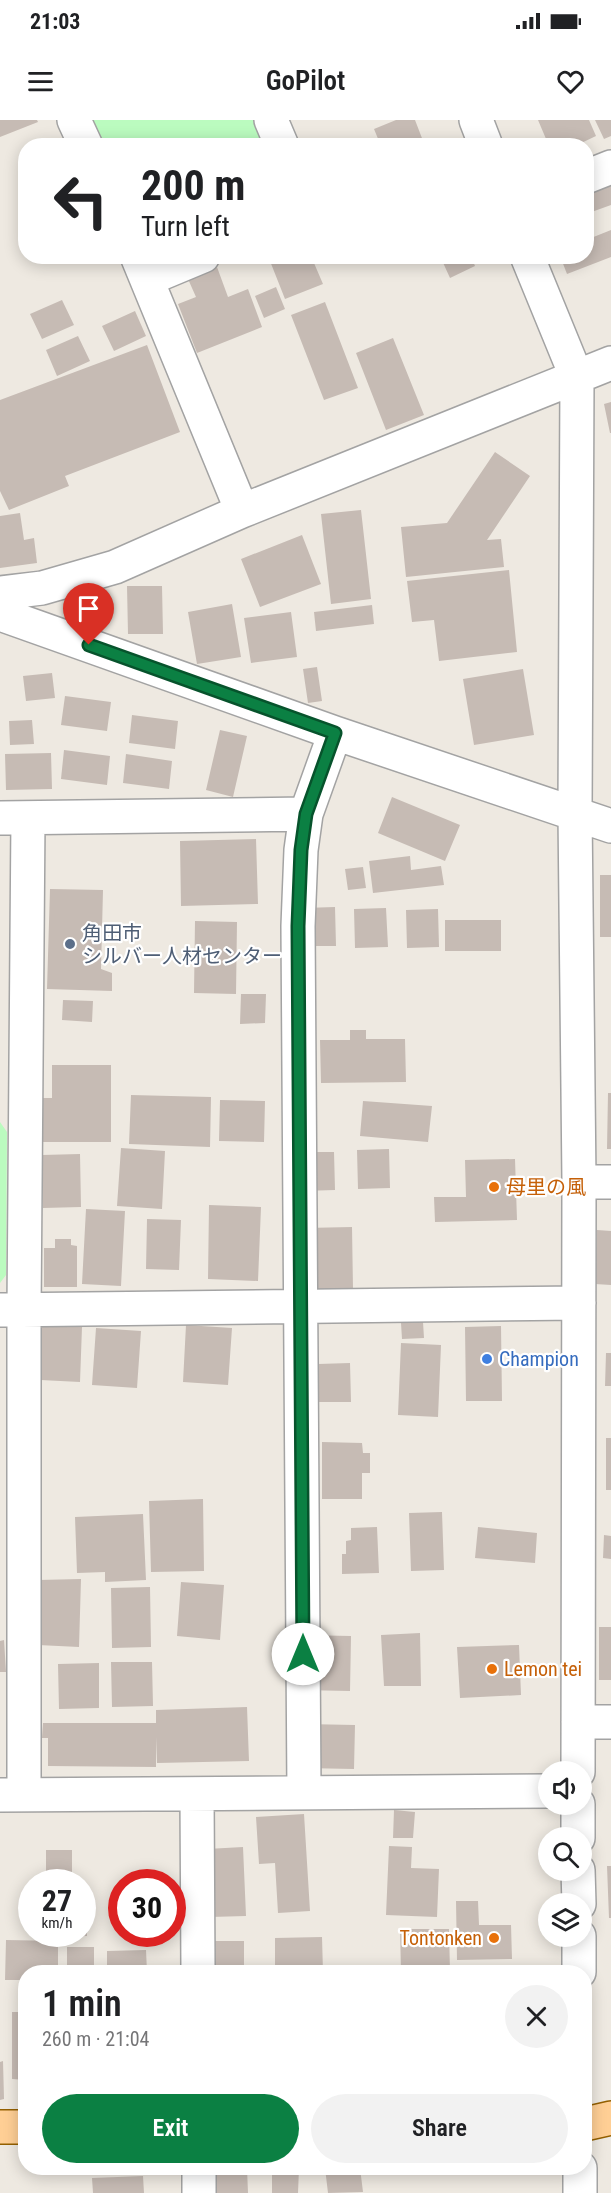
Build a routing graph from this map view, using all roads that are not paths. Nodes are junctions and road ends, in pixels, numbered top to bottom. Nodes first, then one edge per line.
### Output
1 (74, 120) edge
2 (271, 120) edge
3 (476, 120) edge
4 (82, 138) edge
5 (279, 138) edge
6 (483, 138) edge
7 (611, 167) edge
8 (594, 174) edge
9 (163, 264) edge
10 (530, 264) edge
11 (143, 268) edge
12 (611, 363) edge
13 (577, 378) junction
14 (242, 511) junction
15 (0, 593) edge
16 (0, 614) edge
17 (335, 733) junction
18 (575, 813) junction
19 (306, 814) junction
20 (14, 818) edge
21 (611, 826) edge
22 (13, 1103) edge
23 (595, 1182) edge
24 (579, 1303) junction
25 (300, 1307) junction
26 (12, 1310) edge
27 (578, 1722) junction
28 (611, 1722) edge
29 (578, 1761) edge
30 (538, 1791) edge
31 (304, 1793) junction
32 (197, 1794) junction
33 (12, 1795) edge
34 (579, 1947) edge
35 (198, 1965) edge
36 (579, 1965) edge
37 (611, 2118) edge
38 (592, 2122) edge
39 (0, 2127) edge
40 (18, 2127) edge
41 (199, 2175) edge
42 (580, 2175) edge
43 (199, 2193) edge
44 (580, 2193) edge

1 - 4 street
2 - 5 street
3 - 6 street
7 - 8 street
9 - 11 street
10 - 13 street
11 - 14 street
12 - 13 street
13 - 14 street
13 - 18 street
14 - 15 street
16 - 17 street
17 - 18 street
17 - 19 street
18 - 21 street
18 - 23 street
19 - 20 street
19 - 25 street
20 - 22 street
22 - 26 street
23 - 24 street
24 - 25 street
24 - 27 street
25 - 26 street
25 - 31 street
26 - 33 street
27 - 28 street
27 - 29 street
30 - 31 street
31 - 32 street
32 - 33 street
32 - 35 street
34 - 36 street
37 - 38 main road
39 - 40 main road
41 - 43 street
42 - 44 street

